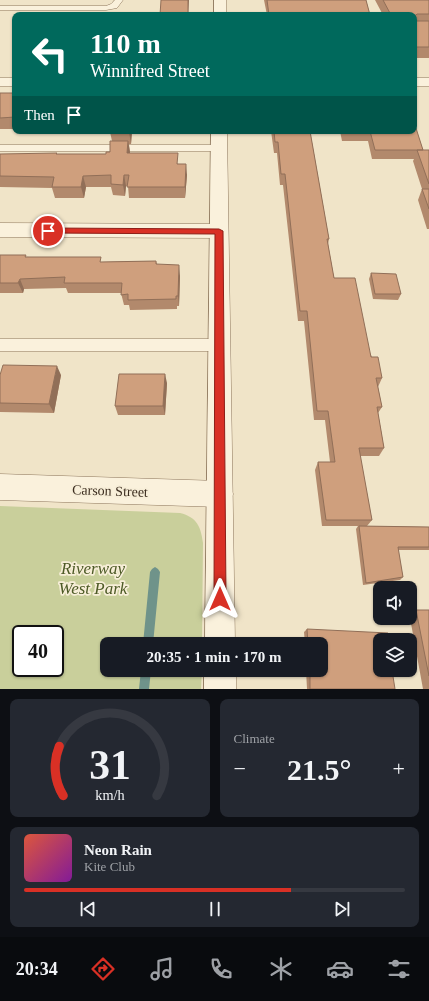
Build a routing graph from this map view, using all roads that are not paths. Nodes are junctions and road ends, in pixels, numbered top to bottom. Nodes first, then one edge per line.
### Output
1 (118, 0) edge
2 (220, 0) edge
3 (0, 8) edge
4 (220, 12) edge
5 (0, 82) edge
6 (12, 82) edge
7 (417, 82) edge
8 (429, 82) edge
9 (219, 139) edge
10 (0, 148) edge
11 (0, 230) edge
12 (219, 231) junction
13 (0, 345) edge
14 (219, 345) junction
15 (0, 487) edge
16 (220, 494) junction
17 (220, 637) edge
18 (220, 677) edge
19 (220, 689) edge

1 - 3 lane
2 - 4 street
5 - 6 street
7 - 8 street
9 - 10 lane
9 - 12 street
11 - 12 street
12 - 14 street
13 - 14 lane
14 - 16 street
15 - 16 street, Carson Street
16 - 17 street
18 - 19 street

